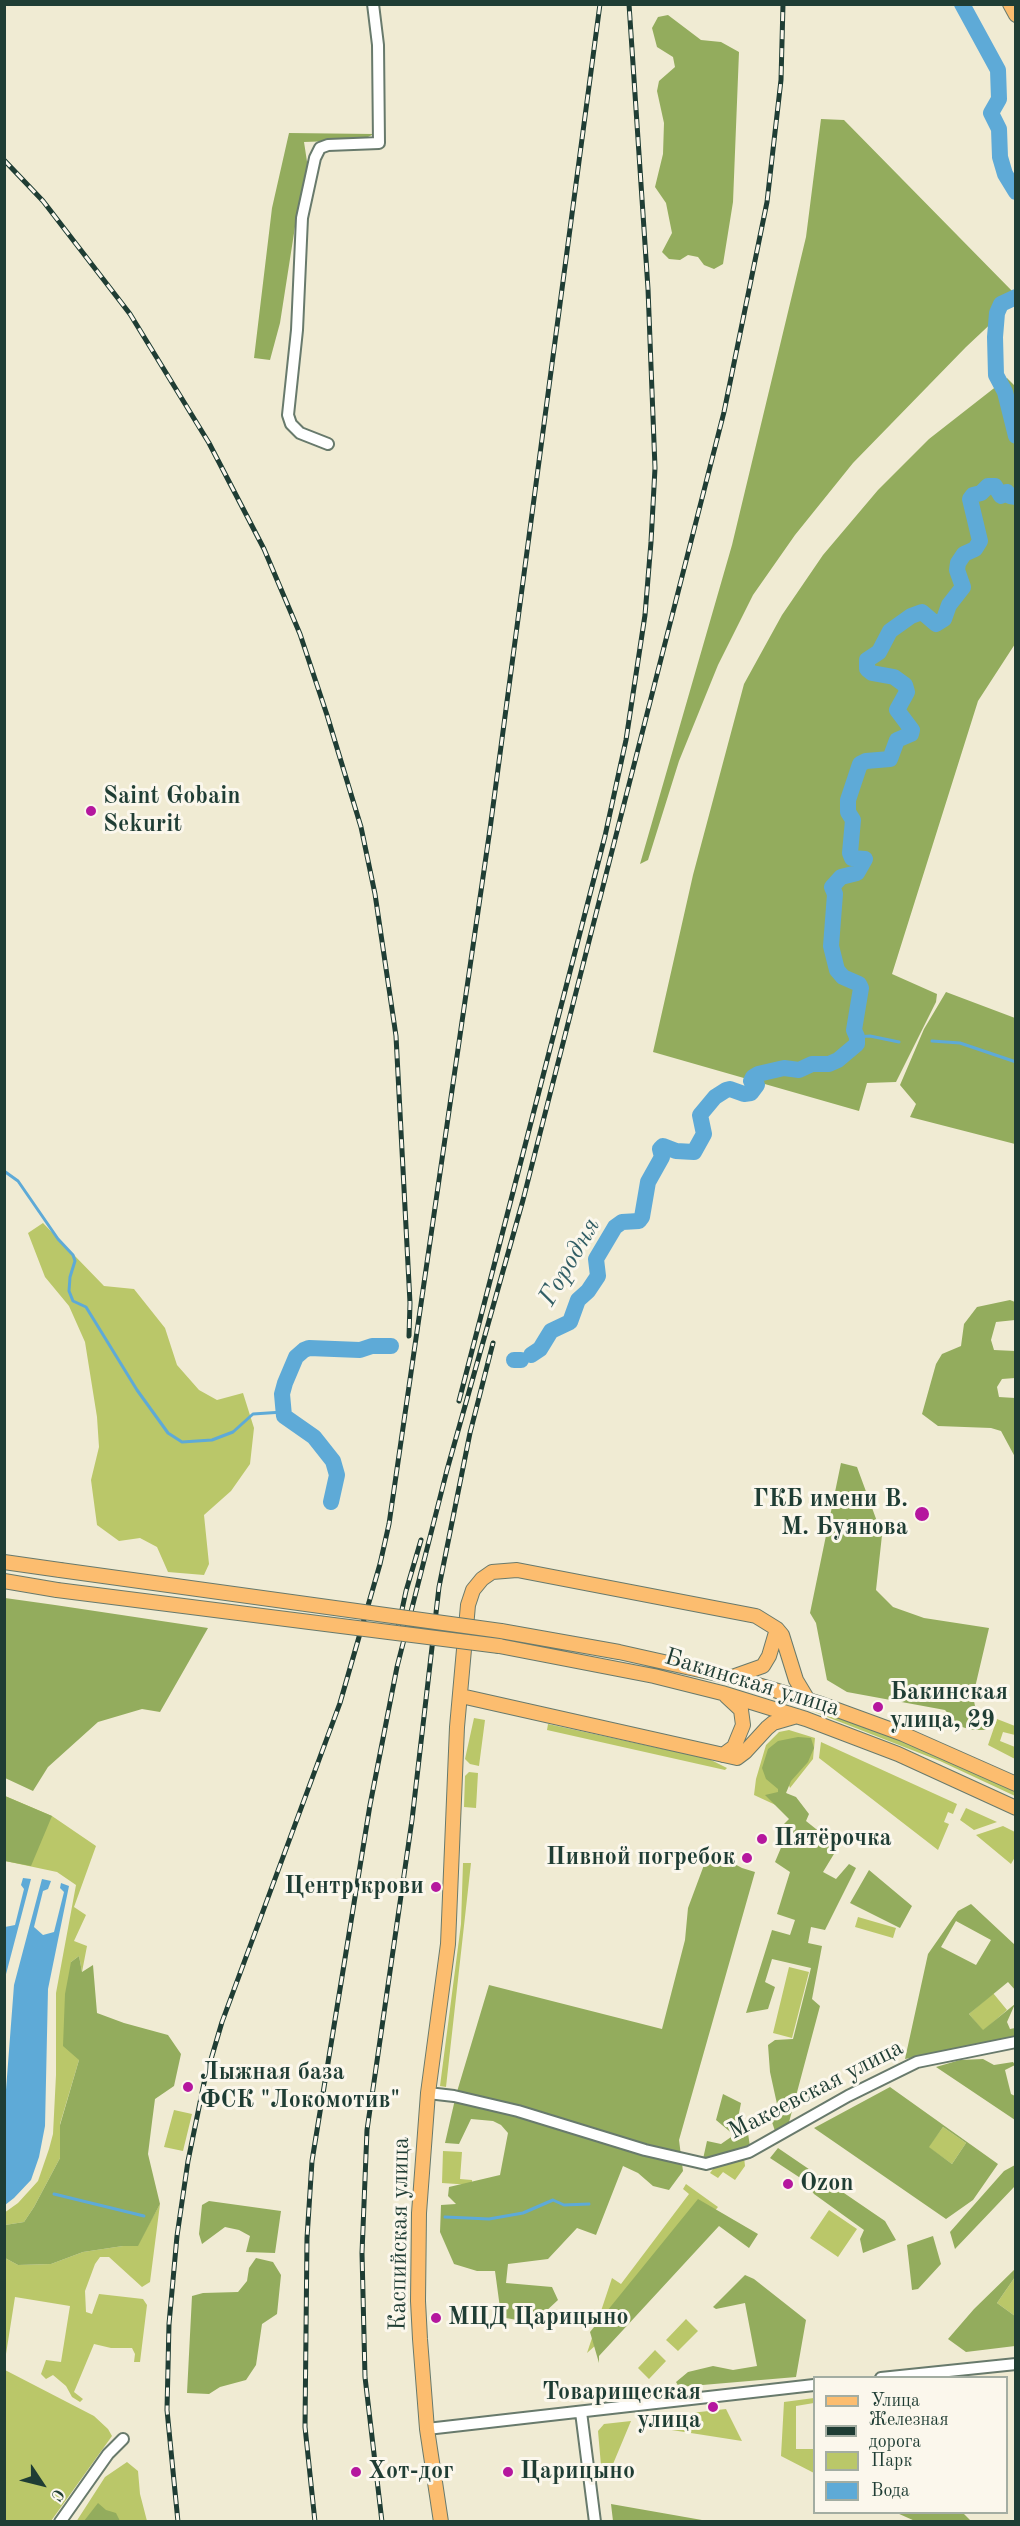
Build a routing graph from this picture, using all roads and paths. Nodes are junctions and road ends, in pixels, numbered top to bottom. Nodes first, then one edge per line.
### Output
1 (373, 4) edge
2 (1010, 4) edge
3 (1016, 15) edge
4 (328, 444) dead end
5 (4, 1562) edge
6 (4, 1581) edge
7 (777, 1629) junction
8 (731, 1677) junction
9 (722, 1693) junction
10 (461, 1696) junction
11 (808, 1700) junction
12 (796, 1716) junction
13 (723, 1755) junction
14 (1016, 1784) edge
15 (1016, 1808) edge
16 (1016, 2042) edge
17 (428, 2093) junction
18 (1016, 2364) edge
19 (900, 2376) edge
20 (813, 2385) edge
21 (581, 2412) junction
22 (427, 2429) junction
23 (123, 2439) dead end
24 (60, 2522) edge
25 (441, 2522) edge
26 (594, 2522) edge

1 - 4 street
2 - 3 main road
5 - 8 main road, Бакинская улица, bridge
6 - 9 main road, Бакинская улица, bridge
7 - 8 main road
7 - 10 main road, Каспийская улица
7 - 11 main road
8 - 11 main road, Бакинская улица
9 - 12 main road, Бакинская улица
9 - 13 main road
10 - 13 main road
10 - 17 main road, Каспийская улица
11 - 14 main road, Бакинская улица
12 - 13 main road
12 - 15 main road, Бакинская улица
16 - 17 street, Макеевская улица
17 - 22 main road, Каспийская улица
18 - 19 street
20 - 21 street
21 - 22 street
21 - 26 street
22 - 25 main road, Каспийская улица
23 - 24 street

